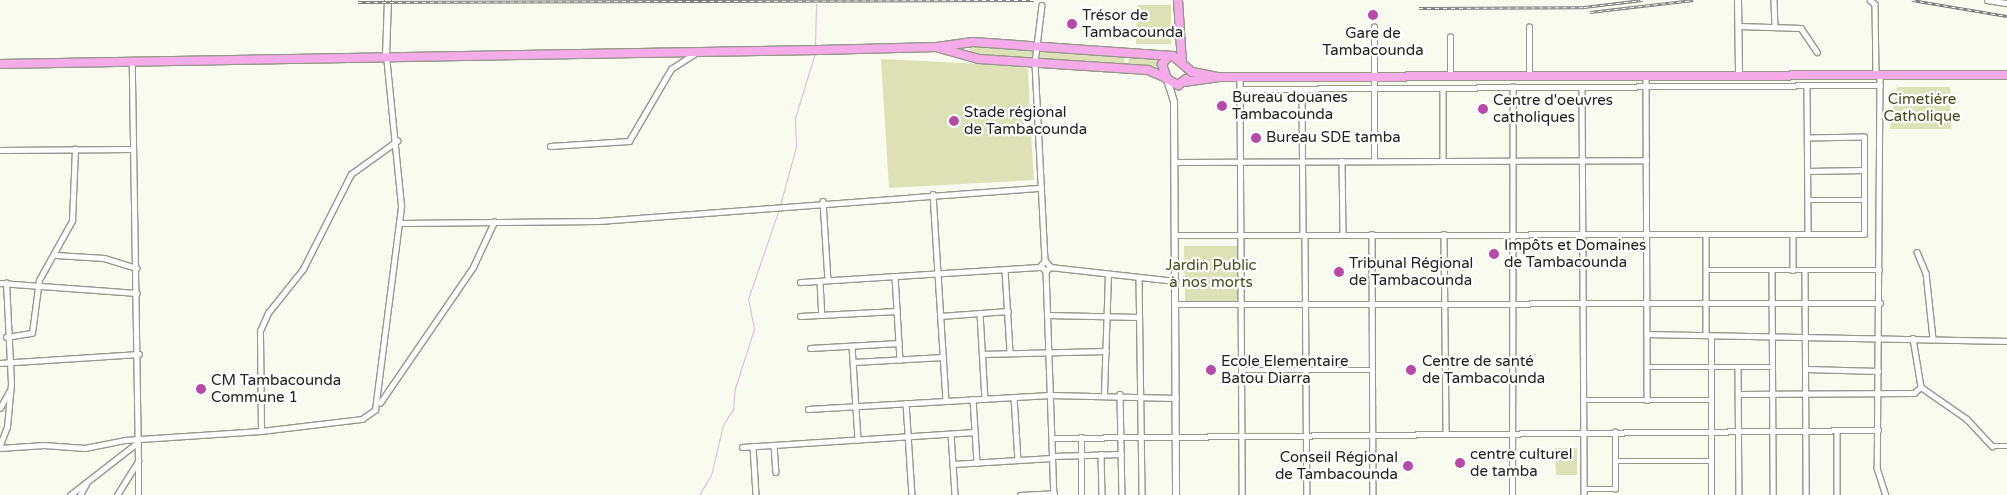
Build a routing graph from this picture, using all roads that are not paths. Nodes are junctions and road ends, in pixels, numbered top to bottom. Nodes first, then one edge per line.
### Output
1 (388, 0) edge
2 (1178, 0) edge
3 (1738, 0) edge
4 (1774, 0) edge
5 (1870, 0) edge
6 (1989, 0) edge
7 (2007, 3) edge
8 (1042, 5) dead end
9 (1739, 26) junction
10 (1775, 26) junction
11 (1374, 27) dead end
12 (1529, 27) dead end
13 (1450, 36) dead end
14 (1179, 37) junction
15 (1036, 46) junction
16 (937, 47) junction
17 (697, 52) junction
18 (1817, 52) dead end
19 (1170, 56) junction
20 (386, 58) junction
21 (1035, 63) junction
22 (0, 64) edge
23 (132, 64) junction
24 (1183, 64) junction
25 (1878, 75) junction
26 (2007, 75) edge
27 (1450, 76) junction
28 (1529, 76) junction
29 (1646, 76) junction
30 (1739, 76) junction
31 (1218, 77) junction
32 (1240, 77) junction
33 (1374, 77) junction
34 (1167, 79) junction
35 (1183, 83) junction
36 (1880, 85) junction
37 (1808, 86) junction
38 (1582, 87) junction
39 (1646, 87) junction
40 (1374, 88) junction
41 (1443, 88) junction
42 (1513, 88) junction
43 (1240, 89) junction
44 (1302, 89) junction
45 (1174, 102) junction
46 (1808, 138) junction
47 (397, 141) junction
48 (550, 146) dead end
49 (75, 149) junction
50 (132, 149) junction
51 (0, 150) edge
52 (1513, 160) junction
53 (1582, 160) junction
54 (1646, 160) junction
55 (1240, 161) junction
56 (1302, 161) junction
57 (1342, 161) junction
58 (1374, 161) junction
59 (1444, 161) junction
60 (1174, 162) junction
61 (1808, 170) junction
62 (1864, 170) junction
63 (1041, 188) junction
64 (933, 194) junction
65 (1808, 200) junction
66 (1864, 200) junction
67 (823, 201) junction
68 (494, 222) junction
69 (400, 223) junction
70 (1304, 234) junction
71 (1343, 234) junction
72 (1372, 234) junction
73 (1444, 234) junction
74 (1514, 234) junction
75 (1583, 234) junction
76 (1647, 234) junction
77 (1706, 234) junction
78 (1793, 234) junction
79 (1808, 234) junction
80 (1176, 235) junction
81 (1240, 235) junction
82 (1917, 252) dead end
83 (56, 255) junction
84 (1045, 261) junction
85 (1050, 267) junction
86 (136, 268) junction
87 (1043, 269) junction
88 (1005, 270) junction
89 (1706, 270) junction
90 (1772, 270) junction
91 (1793, 270) junction
92 (1806, 270) junction
93 (1880, 270) junction
94 (938, 274) junction
95 (1108, 274) junction
96 (895, 276) junction
97 (1139, 277) junction
98 (828, 280) junction
99 (820, 281) junction
100 (1176, 281) junction
101 (800, 282) dead end
102 (3, 283) edge
103 (38, 285) junction
104 (137, 293) junction
105 (1706, 303) junction
106 (1772, 303) junction
107 (1806, 303) junction
108 (1880, 303) junction
109 (1177, 304) junction
110 (1241, 304) junction
111 (1306, 304) junction
112 (1372, 304) junction
113 (1445, 304) junction
114 (1514, 304) junction
115 (1583, 304) junction
116 (1647, 304) junction
117 (897, 310) junction
118 (1008, 311) junction
119 (980, 313) junction
120 (822, 315) junction
121 (1047, 315) junction
122 (800, 316) dead end
123 (940, 316) junction
124 (1107, 317) junction
125 (1139, 317) junction
126 (1647, 334) junction
127 (1806, 334) junction
128 (1709, 336) junction
129 (6, 337) junction
130 (1772, 337) junction
131 (1878, 337) junction
132 (1913, 338) junction
133 (1933, 338) junction
134 (2007, 341) edge
135 (899, 343) junction
136 (852, 346) junction
137 (810, 348) dead end
138 (1049, 349) junction
139 (1106, 350) junction
140 (1010, 352) junction
141 (139, 354) junction
142 (982, 354) junction
143 (943, 357) junction
144 (900, 360) junction
145 (0, 362) edge
146 (854, 362) junction
147 (8, 363) junction
148 (1647, 367) junction
149 (1711, 367) junction
150 (1738, 367) junction
151 (1772, 367) junction
152 (1806, 369) junction
153 (1241, 370) junction
154 (1306, 370) junction
155 (1373, 370) junction
156 (1878, 371) junction
157 (1921, 388) junction
158 (10, 390) junction
159 (1878, 393) junction
160 (1104, 394) junction
161 (1120, 394) junction
162 (1140, 394) junction
163 (1738, 394) junction
164 (1772, 394) junction
165 (1806, 394) junction
166 (1050, 395) junction
167 (1014, 397) junction
168 (1176, 398) junction
169 (973, 399) junction
170 (985, 399) junction
171 (1584, 400) junction
172 (1647, 400) junction
173 (1711, 400) junction
174 (946, 401) junction
175 (906, 404) junction
176 (856, 406) junction
177 (0, 408) edge
178 (374, 410) junction
179 (808, 410) dead end
180 (261, 430) junction
181 (1878, 430) junction
182 (975, 432) junction
183 (1615, 432) junction
184 (1711, 432) junction
185 (1738, 432) junction
186 (1773, 432) junction
187 (1806, 432) junction
188 (1837, 432) junction
189 (1242, 433) junction
190 (1306, 433) junction
191 (1373, 433) junction
192 (1446, 433) junction
193 (1514, 433) junction
194 (1584, 433) junction
195 (951, 434) junction
196 (908, 436) junction
197 (1141, 436) junction
198 (1177, 436) junction
199 (1121, 437) junction
200 (1052, 438) junction
201 (1081, 438) junction
202 (858, 440) junction
203 (137, 442) junction
204 (774, 445) junction
205 (753, 446) junction
206 (2007, 446) edge
207 (0, 447) edge
208 (742, 447) dead end
209 (1101, 454) junction
210 (1121, 454) junction
211 (1081, 455) junction
212 (1052, 457) junction
213 (1018, 460) junction
214 (138, 461) junction
215 (1615, 461) junction
216 (1712, 461) junction
217 (977, 463) junction
218 (953, 464) junction
219 (776, 472) dead end
220 (88, 481) junction
221 (1584, 492) edge
222 (1054, 494) edge
223 (70, 495) edge
224 (80, 495) edge
225 (117, 495) edge
226 (138, 495) edge
227 (756, 495) edge
228 (912, 495) edge
229 (955, 495) edge
230 (1020, 495) edge
231 (1081, 495) edge
232 (1102, 495) edge
233 (1122, 495) edge
234 (1142, 495) edge
235 (1176, 495) edge
236 (1242, 495) edge
237 (1307, 495) edge
238 (1373, 495) edge
239 (1512, 495) edge
240 (1711, 495) edge
241 (1739, 495) edge
242 (1773, 495) edge
243 (1806, 495) edge
244 (1837, 495) edge
245 (1886, 495) edge

1 - 20 main road
2 - 14 highway
3 - 9 main road
4 - 10 street
5 - 25 street
6 - 7 street
8 - 15 street
9 - 10 street
9 - 30 main road
10 - 18 street
11 - 33 street
12 - 28 street
13 - 27 street
14 - 19 highway
14 - 24 highway
15 - 16 highway
15 - 19 highway
15 - 21 street
16 - 17 highway
16 - 21 highway
17 - 20 highway
17 - 48 street
19 - 24 highway
19 - 34 highway
20 - 23 highway
20 - 47 street
21 - 34 highway
21 - 63 street
22 - 23 highway
23 - 50 street
24 - 31 highway
24 - 35 highway
25 - 26 highway
25 - 30 highway
25 - 36 street
27 - 28 highway
27 - 33 highway
28 - 29 highway
29 - 30 highway
29 - 39 street
31 - 32 highway
31 - 35 highway
32 - 33 highway
32 - 43 street
33 - 40 street
34 - 35 highway
34 - 45 main road
35 - 45 main road
36 - 37 street
36 - 93 street
37 - 39 street
37 - 46 street
38 - 39 street
38 - 42 street
38 - 53 street
39 - 54 street
40 - 41 street
40 - 44 street
40 - 58 street
41 - 42 street
41 - 59 street
42 - 52 street
43 - 44 street
43 - 55 street
44 - 56 street
45 - 60 main road
46 - 61 street
46 - 62 street
47 - 69 street
47 - 180 street
49 - 50 street
49 - 51 street
49 - 83 street
50 - 86 street
52 - 53 street
52 - 59 street
52 - 74 street
53 - 54 street
53 - 75 street
54 - 76 street
55 - 56 street
55 - 60 street
55 - 81 street
56 - 57 street
56 - 70 street
57 - 58 street
57 - 71 street
58 - 59 street
60 - 80 main road
61 - 62 street
61 - 65 street
62 - 66 street
63 - 64 street
63 - 84 street
64 - 67 street
64 - 94 street
65 - 66 street
65 - 79 street
66 - 79 street
67 - 68 street
67 - 98 street
68 - 69 street
68 - 178 street
69 - 178 street
70 - 71 street
70 - 81 street
70 - 111 street
71 - 72 street
72 - 73 street
72 - 112 street
73 - 74 street
73 - 113 street
74 - 75 street
74 - 114 street
75 - 76 street
75 - 115 street
76 - 77 street
76 - 116 street
77 - 78 street
77 - 89 street
78 - 79 street
78 - 91 street
80 - 81 street
80 - 100 main road
81 - 110 street
82 - 133 street
83 - 86 street
83 - 103 street
84 - 85 street
84 - 87 street
85 - 87 street
85 - 95 street
86 - 104 street
87 - 88 street
87 - 121 street
88 - 94 street
88 - 118 street
89 - 90 street
89 - 105 street
90 - 91 street
90 - 106 street
91 - 92 street
92 - 93 street
92 - 107 street
93 - 108 street
94 - 96 street
94 - 123 street
95 - 97 street
95 - 124 street
96 - 98 street
96 - 117 street
97 - 100 street
97 - 125 street
98 - 99 street
99 - 101 street
99 - 120 street
100 - 109 main road
102 - 103 street
102 - 129 street
103 - 104 street
103 - 129 street
104 - 141 street
105 - 106 street
105 - 116 street
105 - 128 street
106 - 107 street
106 - 130 street
107 - 108 street
107 - 127 street
108 - 131 street
109 - 110 street
109 - 168 main road
110 - 111 street
110 - 153 street
111 - 112 street
111 - 154 street
112 - 113 street
112 - 155 street
113 - 114 street
113 - 192 street
114 - 115 street
114 - 193 street
115 - 116 street
115 - 171 street
116 - 126 street
117 - 120 street
117 - 135 street
118 - 119 street
118 - 140 street
119 - 123 street
119 - 142 street
120 - 122 street
121 - 124 street
121 - 138 street
123 - 143 street
124 - 125 street
124 - 139 street
125 - 162 street
126 - 128 street
126 - 148 street
127 - 130 street
127 - 131 street
127 - 152 street
128 - 130 street
128 - 149 street
129 - 147 street
130 - 151 street
131 - 132 street
131 - 156 street
132 - 133 street
132 - 157 street
133 - 134 street
135 - 136 street
135 - 144 street
136 - 137 street
136 - 146 street
138 - 139 street
138 - 140 street
138 - 166 street
139 - 160 street
140 - 142 street
141 - 147 street
141 - 203 street
142 - 170 street
143 - 144 street
143 - 174 street
144 - 146 street
145 - 147 street
146 - 176 street
147 - 158 street
148 - 149 street
148 - 172 street
149 - 150 street
149 - 173 street
150 - 151 street
150 - 163 street
151 - 164 street
152 - 156 street
152 - 165 street
153 - 154 street
153 - 189 street
154 - 155 street
154 - 190 street
155 - 191 street
156 - 159 street
157 - 159 street
157 - 206 street
158 - 177 street
158 - 207 street
159 - 165 street
159 - 181 street
160 - 161 street
160 - 166 street
161 - 162 street
161 - 199 street
162 - 168 street
162 - 197 street
163 - 164 street
163 - 185 street
164 - 165 street
164 - 186 street
165 - 187 street
166 - 167 street
166 - 200 street
167 - 170 street
167 - 213 street
168 - 198 main road
169 - 170 street
169 - 174 street
169 - 182 street
171 - 172 street
171 - 194 street
172 - 173 street
173 - 184 street
174 - 175 street
175 - 176 street
175 - 196 street
176 - 179 street
176 - 202 street
178 - 180 street
180 - 203 street
181 - 188 street
181 - 245 street
182 - 195 street
182 - 217 street
183 - 184 street
183 - 194 street
183 - 215 street
184 - 185 street
184 - 216 street
185 - 186 street
185 - 241 street
186 - 187 street
186 - 242 street
187 - 188 street
187 - 243 street
188 - 244 street
189 - 190 street
189 - 198 street
189 - 236 street
190 - 191 street
190 - 237 street
191 - 192 street
191 - 238 street
192 - 193 street
193 - 194 street
193 - 239 street
194 - 221 street
195 - 196 street
195 - 218 street
196 - 202 street
196 - 228 street
197 - 198 street
197 - 199 street
197 - 234 street
198 - 235 main road
199 - 201 street
199 - 210 street
200 - 201 street
200 - 212 street
201 - 211 street
202 - 204 street
203 - 207 street
203 - 214 street
203 - 220 street
204 - 205 street
204 - 219 street
205 - 208 street
205 - 227 street
209 - 210 street
209 - 211 street
209 - 232 street
210 - 233 street
211 - 212 street
211 - 231 street
212 - 213 street
212 - 222 street
213 - 217 street
214 - 225 street
214 - 226 street
215 - 216 street
215 - 221 street
216 - 240 street
217 - 218 street
218 - 229 street
220 - 223 street
220 - 224 street
222 - 230 street

